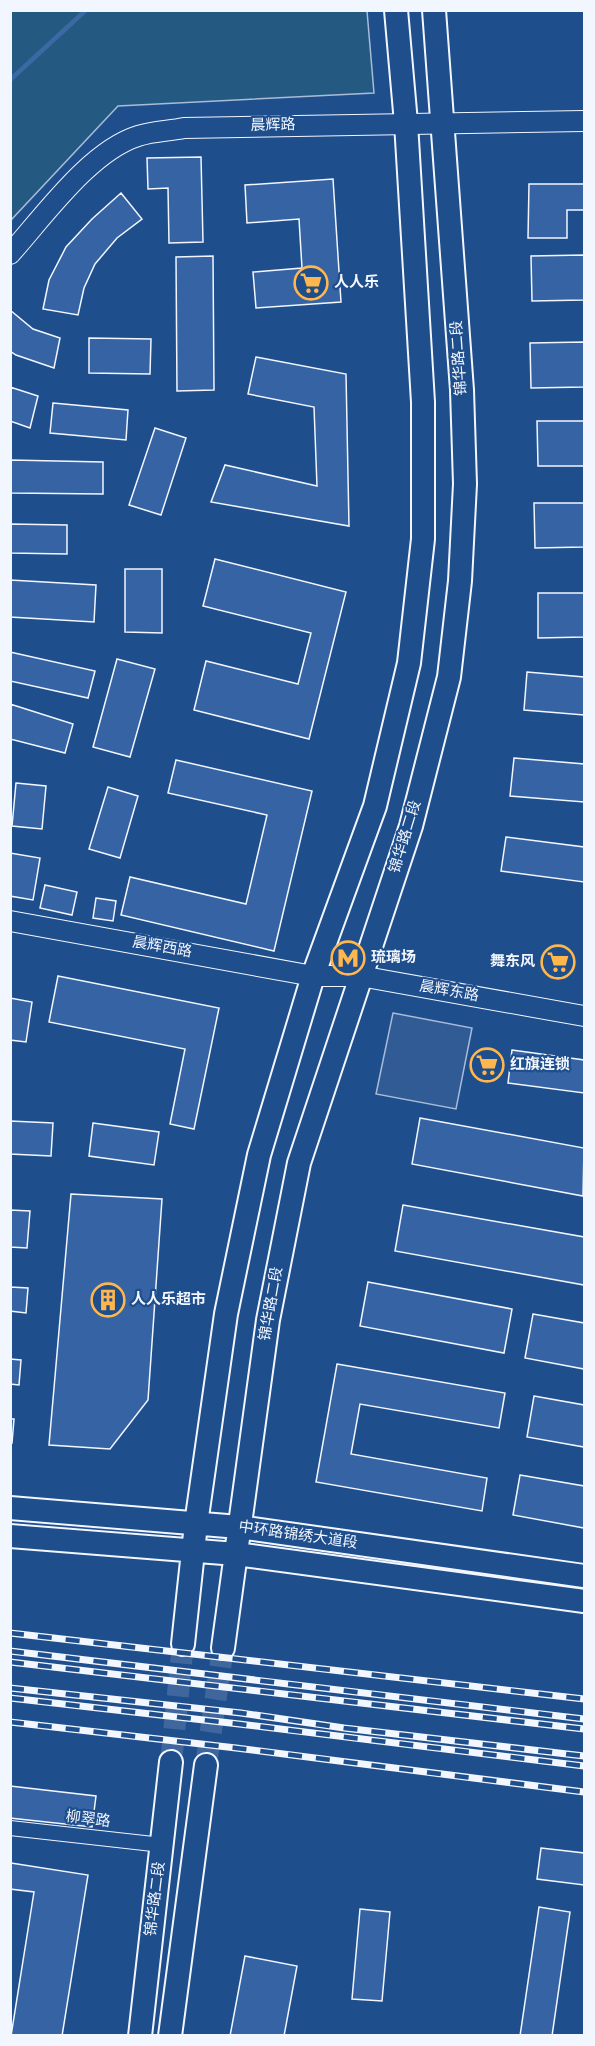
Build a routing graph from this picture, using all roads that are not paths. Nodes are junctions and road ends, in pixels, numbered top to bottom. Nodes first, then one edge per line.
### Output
1 (396, 10) edge
2 (434, 10) edge
3 (585, 121) edge
4 (444, 122) junction
5 (406, 123) junction
6 (10, 254) edge
7 (10, 921) edge
8 (313, 976) junction
9 (360, 976) junction
10 (585, 1016) edge
11 (10, 1508) edge
12 (196, 1524) junction
13 (239, 1527) junction
14 (10, 1536) edge
15 (193, 1550) junction
16 (236, 1554) junction
17 (585, 1576) edge
18 (585, 1601) edge
19 (183, 1644) tunnel mouth
20 (223, 1648) tunnel mouth
21 (171, 1762) tunnel mouth
22 (206, 1765) tunnel mouth
23 (10, 1828) edge
24 (162, 1845) junction
25 (140, 2036) edge
26 (170, 2036) edge

1 - 5 main road
2 - 4 main road, 锦华路二段
3 - 4 street, 晨辉路
4 - 5 street, 晨辉路
4 - 9 main road, 锦华路二段
5 - 6 street, 晨辉路
5 - 8 main road
7 - 8 street, 晨辉西路
8 - 9 street, 晨辉东路
8 - 12 main road
9 - 10 street, 晨辉东路
9 - 13 main road, 锦华路二段
11 - 12 main road, 中环路锦绣大道段
12 - 13 main road, 中环路锦绣大道段
12 - 15 main road
13 - 16 main road, 锦华路二段
13 - 17 main road, 中环路锦绣大道段
14 - 15 main road, 中环路锦绣大道段
15 - 16 main road, 中环路锦绣大道段
15 - 19 main road
16 - 18 main road, 中环路锦绣大道段
16 - 20 main road, 锦华路二段
21 - 24 main road, 锦华路二段
22 - 26 main road, 锦华路二段
23 - 24 street, 柳翠路
24 - 25 main road, 锦华路二段

